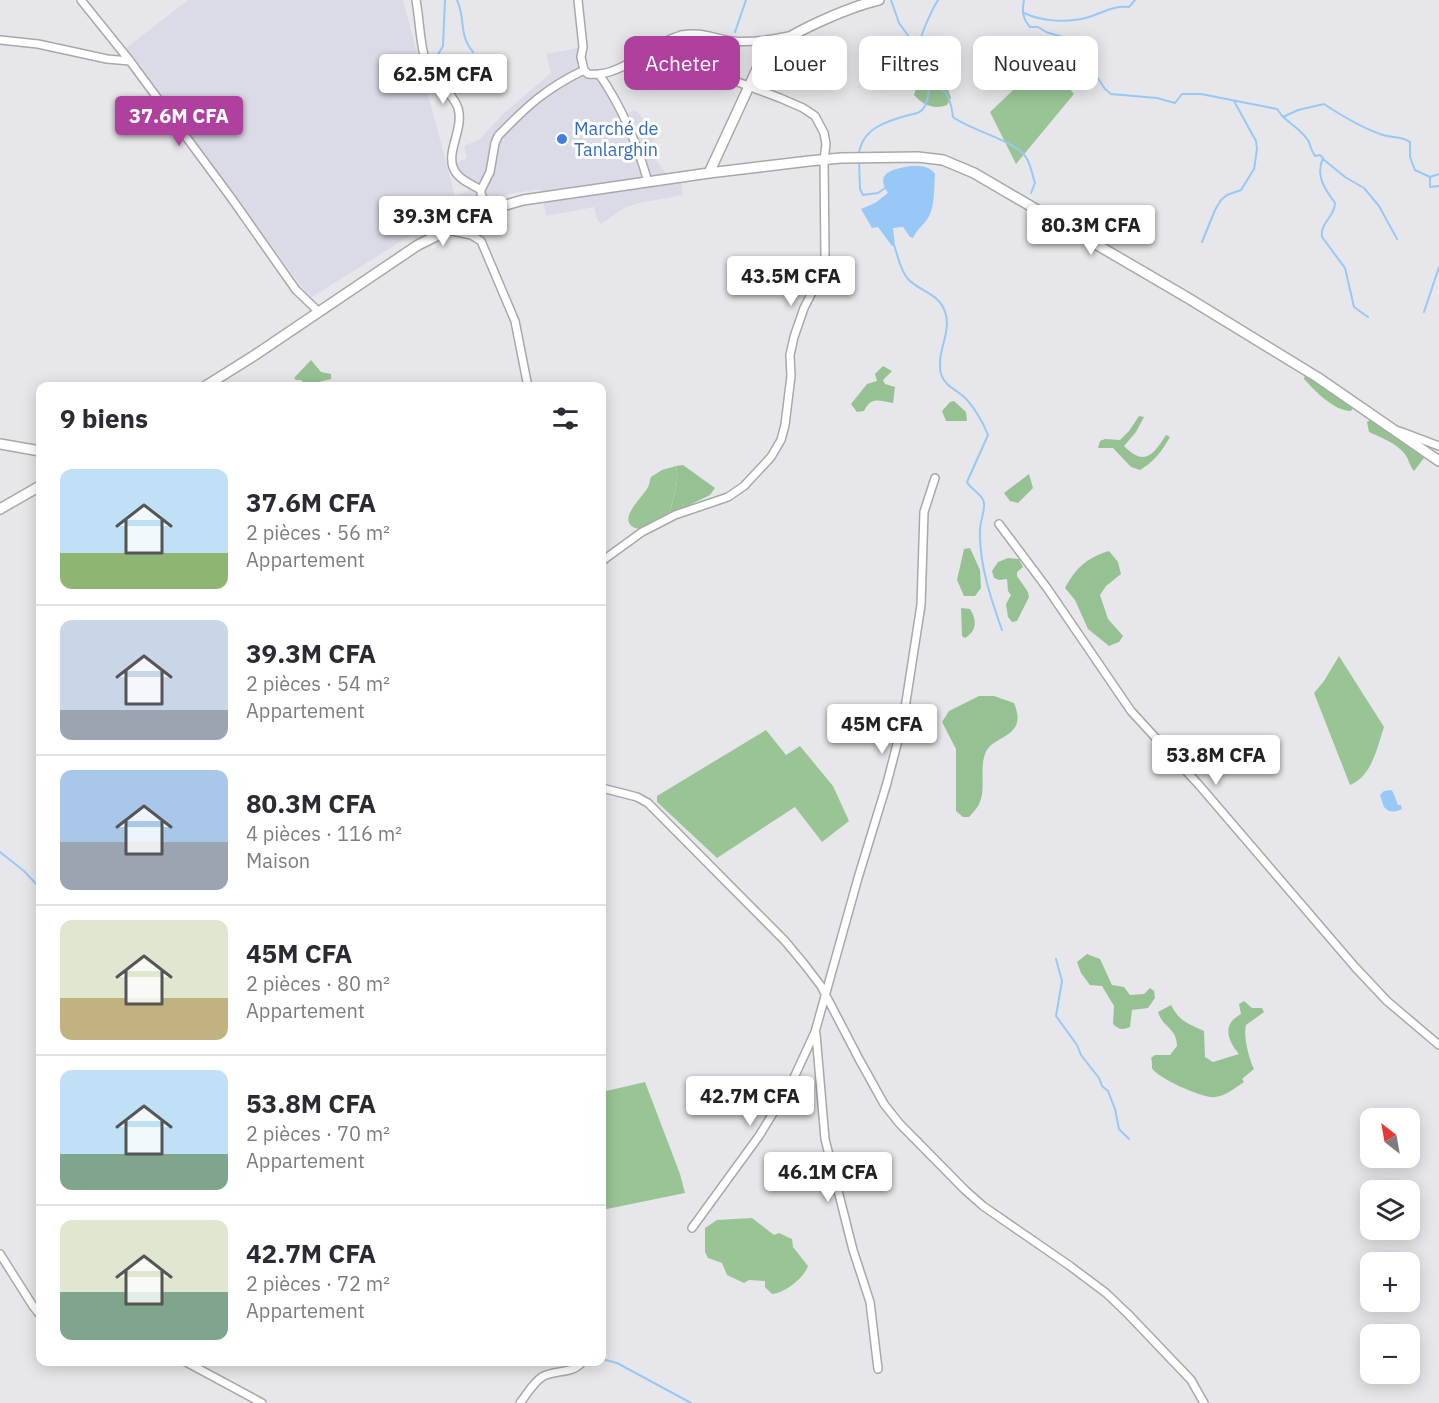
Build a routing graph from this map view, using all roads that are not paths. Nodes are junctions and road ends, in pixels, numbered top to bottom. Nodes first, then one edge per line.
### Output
1 (81, 0) edge
2 (416, 0) edge
3 (578, 0) edge
4 (879, 0) edge
5 (681, 35) junction
6 (796, 35) junction
7 (0, 40) edge
8 (130, 61) junction
9 (584, 70) junction
10 (600, 74) junction
11 (748, 87) junction
12 (824, 160) junction
13 (709, 173) junction
14 (648, 182) junction
15 (481, 190) junction
16 (489, 210) junction
17 (447, 230) junction
18 (319, 312) junction
19 (212, 382) edge
20 (527, 382) edge
21 (1395, 430) junction
22 (0, 444) edge
23 (1439, 446) edge
24 (36, 450) edge
25 (1439, 461) edge
26 (935, 478) dead end
27 (36, 488) edge
28 (0, 509) edge
29 (999, 524) dead end
30 (606, 558) edge
31 (606, 789) edge
32 (825, 994) junction
33 (815, 1032) junction
34 (1439, 1045) edge
35 (692, 1228) dead end
36 (0, 1254) edge
37 (36, 1310) edge
38 (193, 1366) edge
39 (578, 1366) edge
40 (878, 1369) dead end
41 (1204, 1402) edge
42 (262, 1403) edge
43 (520, 1403) edge

1 - 8 street
2 - 15 street
3 - 9 street
4 - 6 street
5 - 6 street
5 - 10 street
5 - 11 street
6 - 11 street
7 - 8 street
8 - 18 street
9 - 10 street
9 - 15 street
10 - 14 street
11 - 12 street
11 - 13 street
12 - 13 street
12 - 21 street
12 - 30 street
13 - 14 street
14 - 16 street
15 - 16 street
16 - 17 street
17 - 18 street
17 - 20 street
18 - 19 street
21 - 23 street
21 - 25 street
22 - 24 street
26 - 32 street
27 - 28 street
29 - 34 street
31 - 32 street
32 - 33 street
32 - 41 street
33 - 35 street
33 - 40 street
36 - 37 street
38 - 42 street
39 - 43 street

